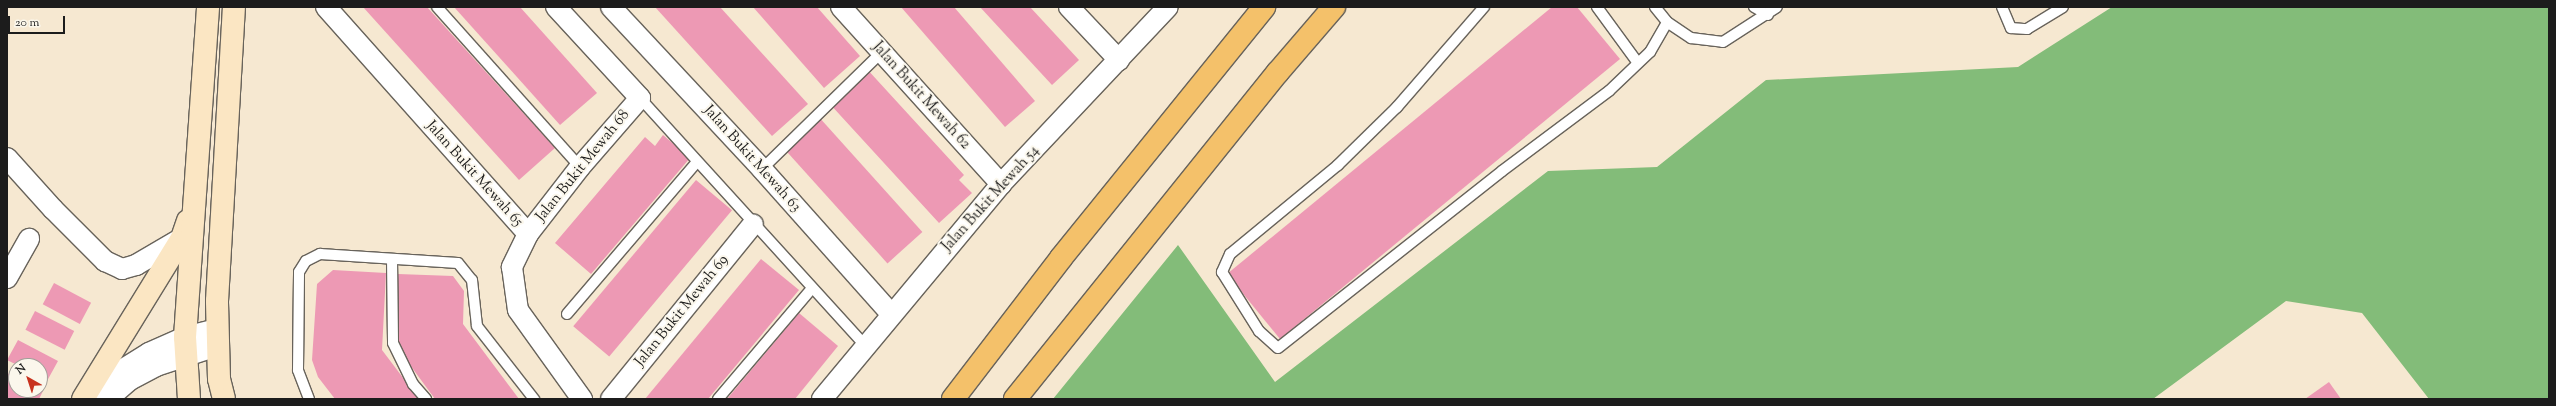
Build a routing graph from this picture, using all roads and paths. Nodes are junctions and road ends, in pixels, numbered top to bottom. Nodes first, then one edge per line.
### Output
1 (208, 7) edge
2 (234, 7) edge
3 (326, 7) edge
4 (437, 7) edge
5 (556, 7) edge
6 (1069, 7) edge
7 (1168, 7) edge
8 (1264, 7) edge
9 (1334, 7) edge
10 (1484, 7) edge
11 (1597, 7) edge
12 (1655, 7) edge
13 (1754, 7) edge
14 (1777, 7) edge
15 (2002, 7) edge
16 (2063, 7) edge
17 (614, 8) edge
18 (847, 9) edge
19 (1768, 15) junction
20 (1667, 22) junction
21 (882, 52) junction
22 (1119, 60) junction
23 (1638, 63) junction
24 (640, 98) junction
25 (7, 158) edge
26 (697, 162) junction
27 (580, 166) junction
28 (762, 169) junction
29 (1001, 184) junction
30 (194, 203) junction
31 (753, 224) junction
32 (528, 234) junction
33 (182, 238) junction
34 (29, 239) dead end
35 (392, 259) junction
36 (7, 278) edge
37 (812, 288) junction
38 (567, 314) dead end
39 (891, 314) junction
40 (217, 338) junction
41 (865, 345) junction
42 (185, 346) junction
43 (83, 399) edge
44 (94, 399) edge
45 (108, 399) edge
46 (189, 399) edge
47 (224, 399) edge
48 (309, 399) edge
49 (426, 399) edge
50 (534, 399) edge
51 (582, 399) edge
52 (611, 399) edge
53 (718, 399) edge
54 (822, 399) edge
55 (953, 399) edge
56 (1015, 399) edge

1 - 30 street
2 - 40 street
3 - 32 street, Jalan Bukit Mewah 65
4 - 27 lane
5 - 24 street
6 - 22 street
7 - 22 street, Jalan Bukit Mewah 54
8 - 55 highway
9 - 56 highway
10 - 23 lane
11 - 23 lane
12 - 20 lane
13 - 19 lane
14 - 19 lane
15 - 16 lane
17 - 28 street, Jalan Bukit Mewah 63
18 - 21 street, Jalan Bukit Mewah 62
19 - 20 lane
20 - 23 lane
21 - 28 lane
21 - 29 street, Jalan Bukit Mewah 62
22 - 29 street, Jalan Bukit Mewah 54
24 - 26 lane
24 - 27 street, Jalan Bukit Mewah 68
25 - 33 street
26 - 31 lane
26 - 38 lane
27 - 32 street, Jalan Bukit Mewah 68
28 - 39 street, Jalan Bukit Mewah 63
29 - 39 street, Jalan Bukit Mewah 54
30 - 33 street
30 - 42 street
31 - 37 lane
31 - 52 street, Jalan Bukit Mewah 69
32 - 51 street, Jalan Bukit Mewah 65
33 - 43 street
34 - 36 street
35 - 48 lane
35 - 49 lane
35 - 50 lane
37 - 41 lane
37 - 53 lane
39 - 41 street, Jalan Bukit Mewah 54
40 - 42 street
40 - 47 street
41 - 54 street, Jalan Bukit Mewah 54
42 - 44 street
42 - 45 street
42 - 46 street

